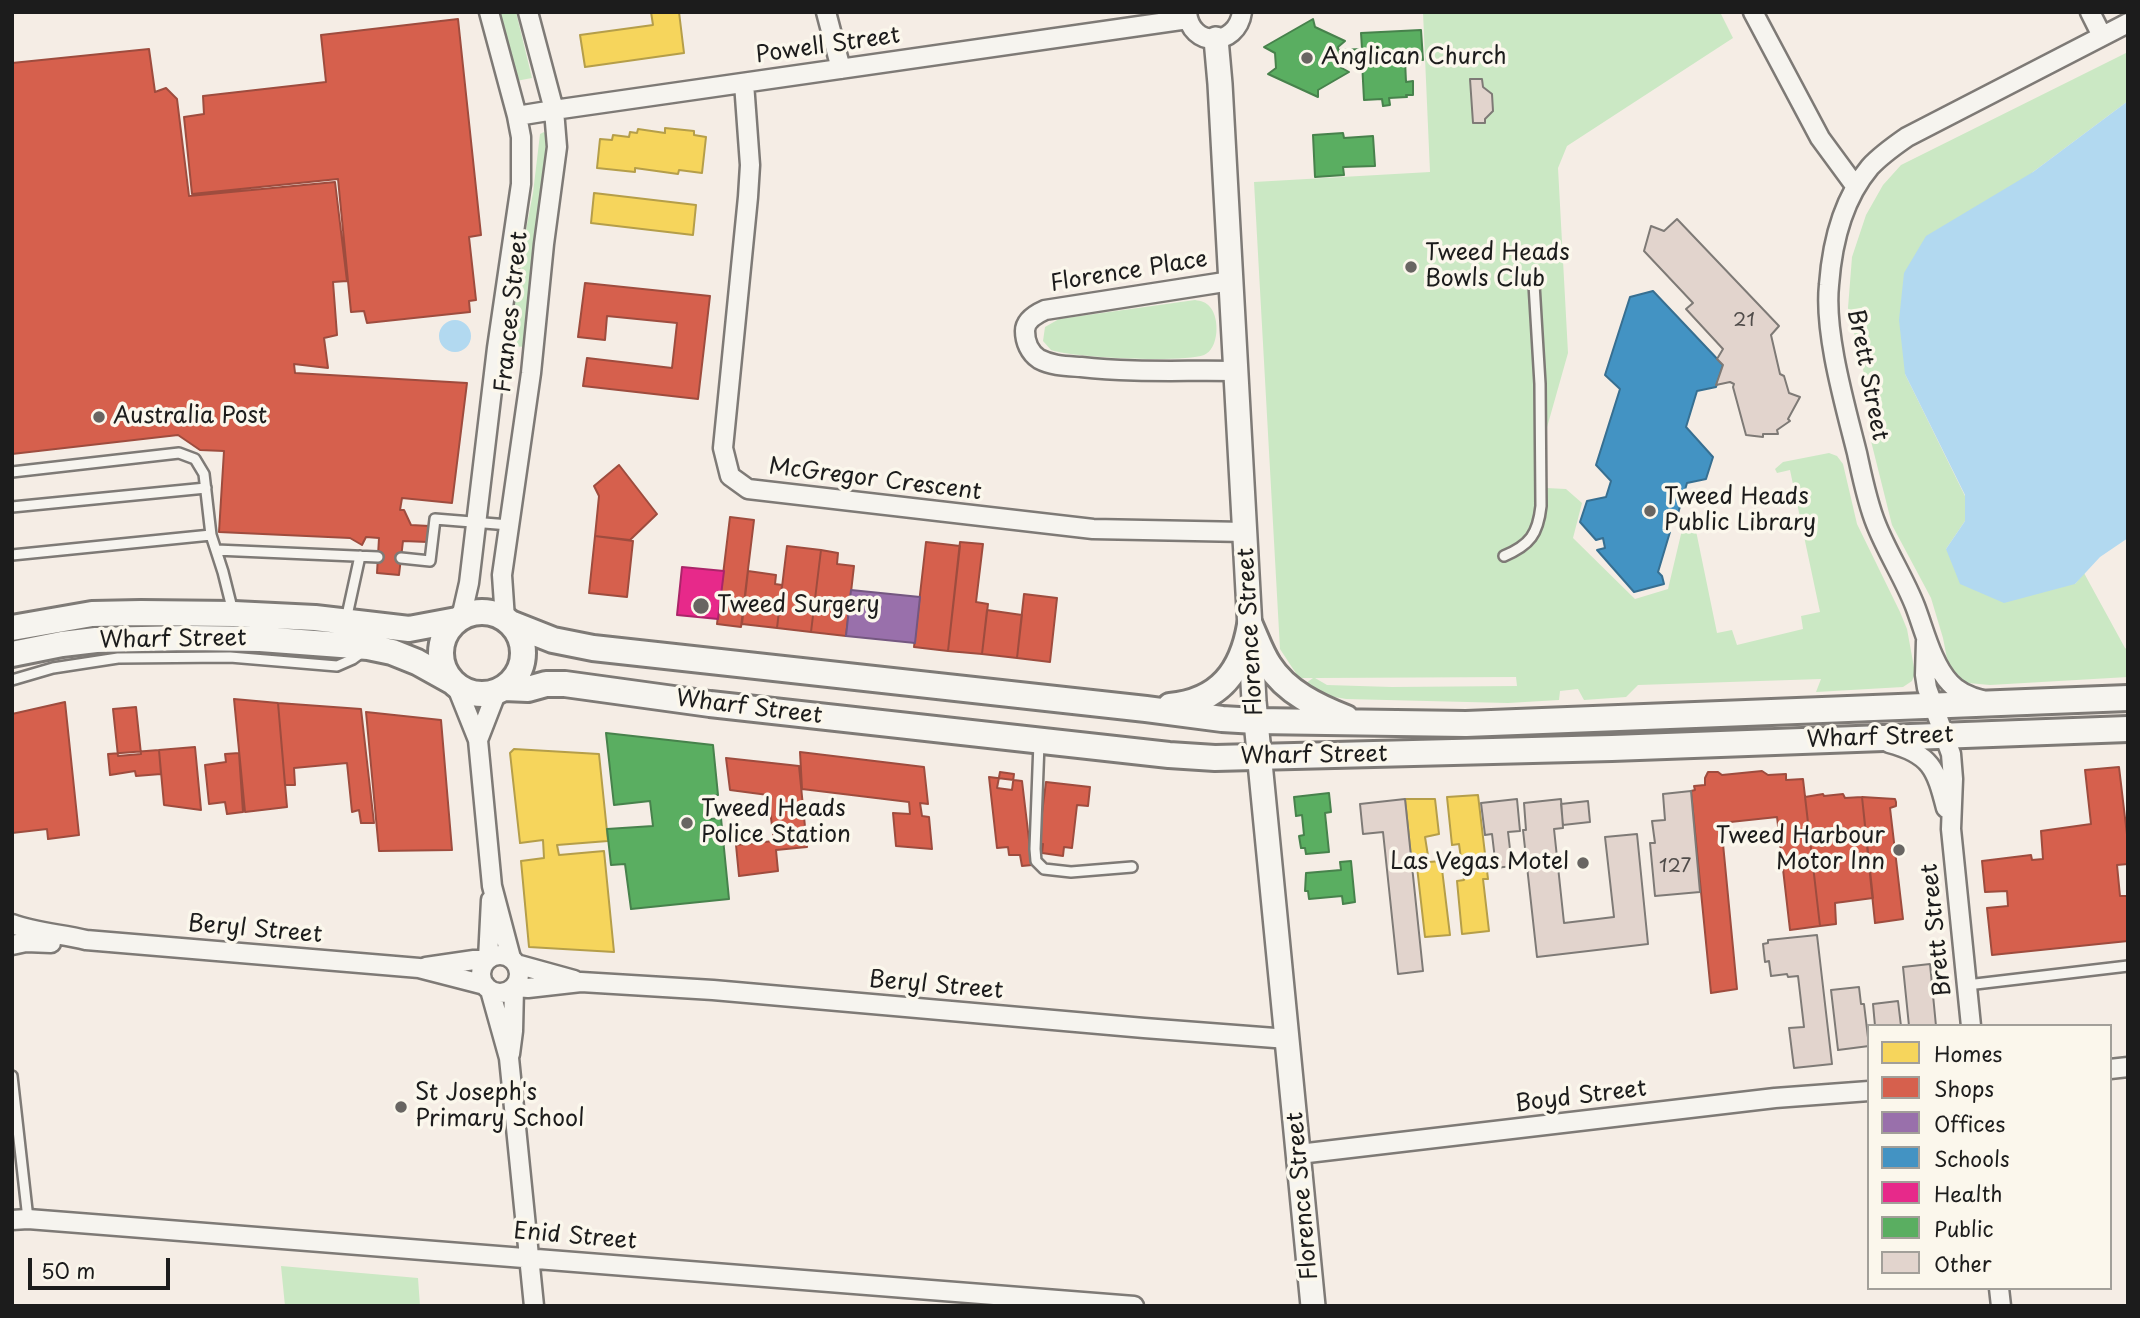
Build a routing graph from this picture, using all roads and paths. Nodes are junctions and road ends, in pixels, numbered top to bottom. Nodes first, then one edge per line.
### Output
1 (489, 12) edge
2 (528, 12) edge
3 (826, 12) edge
4 (1242, 12) edge
5 (1754, 12) edge
6 (2090, 12) edge
7 (1187, 16) edge
8 (2128, 23) edge
9 (2102, 36) junction
10 (1216, 39) junction
11 (841, 69) junction
12 (744, 83) junction
13 (554, 110) junction
14 (517, 116) junction
15 (1856, 187) junction
16 (1231, 281) junction
17 (1534, 284) dead end
18 (1236, 371) junction
19 (12, 472) edge
20 (206, 488) junction
21 (12, 507) edge
22 (476, 522) junction
23 (510, 525) junction
24 (1245, 532) junction
25 (211, 535) junction
26 (216, 550) junction
27 (12, 555) edge
28 (360, 556) junction
29 (1504, 556) dead end
30 (378, 557) dead end
31 (401, 558) dead end
32 (234, 614) junction
33 (459, 619) junction
34 (507, 621) junction
35 (345, 622) junction
36 (1250, 625) junction
37 (12, 628) edge
38 (1926, 641) junction
39 (368, 648) junction
40 (12, 654) edge
41 (12, 680) edge
42 (455, 683) junction
43 (500, 690) junction
44 (2128, 698) edge
45 (1999, 704) junction
46 (1934, 705) junction
47 (1146, 709) junction
48 (1256, 721) junction
49 (1356, 722) junction
50 (2128, 729) edge
51 (1945, 736) junction
52 (1870, 738) junction
53 (478, 740) junction
54 (1040, 741) junction
55 (1260, 758) junction
56 (1951, 829) junction
57 (1132, 867) dead end
58 (492, 886) junction
59 (12, 924) edge
60 (86, 940) junction
61 (12, 945) edge
62 (488, 960) junction
63 (514, 961) junction
64 (2128, 966) edge
65 (419, 968) junction
66 (581, 982) junction
67 (1967, 985) junction
68 (487, 987) junction
69 (514, 987) junction
70 (1971, 1024) edge
71 (1288, 1039) junction
72 (509, 1058) junction
73 (12, 1076) edge
74 (1867, 1091) edge
75 (1299, 1154) junction
76 (20, 1219) edge
77 (530, 1258) junction
78 (534, 1306) edge
79 (1134, 1306) edge
80 (1313, 1306) edge

1 - 14 street, Frances Street
2 - 13 street, Frances Street
3 - 11 street
4 - 10 street
5 - 15 street
6 - 9 street
7 - 10 street
7 - 11 street, Powell Street
8 - 9 street, Brett Street
9 - 15 street, Brett Street
10 - 16 street, Florence Street
11 - 12 street, Powell Street
12 - 13 street, Powell Street
12 - 24 street, McGregor Crescent
13 - 14 street, Powell Street
13 - 23 street, Frances Street
14 - 22 street, Frances Street
15 - 38 street, Brett Street
16 - 18 street, Florence Street
16 - 18 street, Florence Place
17 - 29 lane
18 - 24 street, Florence Street
19 - 20 lane
20 - 21 lane
20 - 25 lane
22 - 23 lane
22 - 31 lane
22 - 33 street, Frances Street
23 - 34 street, Frances Street
24 - 36 street, Florence Street
25 - 26 lane
25 - 27 lane
26 - 28 lane
26 - 32 lane
28 - 30 lane
28 - 35 lane
32 - 35 main road, Wharf Street
32 - 37 main road, Wharf Street
33 - 34 main road
33 - 35 main road, Wharf Street
33 - 42 main road
34 - 43 main road
34 - 47 main road, Wharf Street
36 - 47 main road
36 - 48 street, Florence Street
36 - 49 main road
38 - 45 street, Brett Street
38 - 46 street, Brett Street
39 - 40 main road, Wharf Street
39 - 41 lane
39 - 42 main road, Wharf Street
42 - 43 main road
42 - 53 street
43 - 53 street
43 - 54 main road, Wharf Street
44 - 45 main road, Wharf Street
45 - 46 main road, Wharf Street
46 - 49 main road, Wharf Street
46 - 51 street, Brett Street
47 - 48 main road, Wharf Street
48 - 49 main road, Wharf Street
48 - 55 street, Florence Street
50 - 51 main road, Wharf Street
51 - 52 main road, Wharf Street
51 - 56 street, Brett Street
52 - 55 main road, Wharf Street
52 - 56 street, Brett Street
53 - 58 street
54 - 55 main road, Wharf Street
54 - 57 lane
55 - 71 street, Florence Street
56 - 67 street, Brett Street
58 - 62 street
58 - 63 street
59 - 60 street, Beryl Street
60 - 61 street, Beryl Street
60 - 65 street, Beryl Street
62 - 63 street
62 - 65 street, Beryl Street
62 - 68 street
63 - 66 street, Beryl Street
63 - 69 street
64 - 67 lane
65 - 68 street, Beryl Street
66 - 69 street, Beryl Street
66 - 71 street, Beryl Street
67 - 70 street, Brett Street
68 - 69 street
68 - 72 street
69 - 72 street
71 - 75 street, Florence Street
72 - 77 street
73 - 76 lane
74 - 75 street, Boyd Street
75 - 80 street, Florence Street
76 - 77 street, Enid Street
77 - 78 street
77 - 79 street, Enid Street

